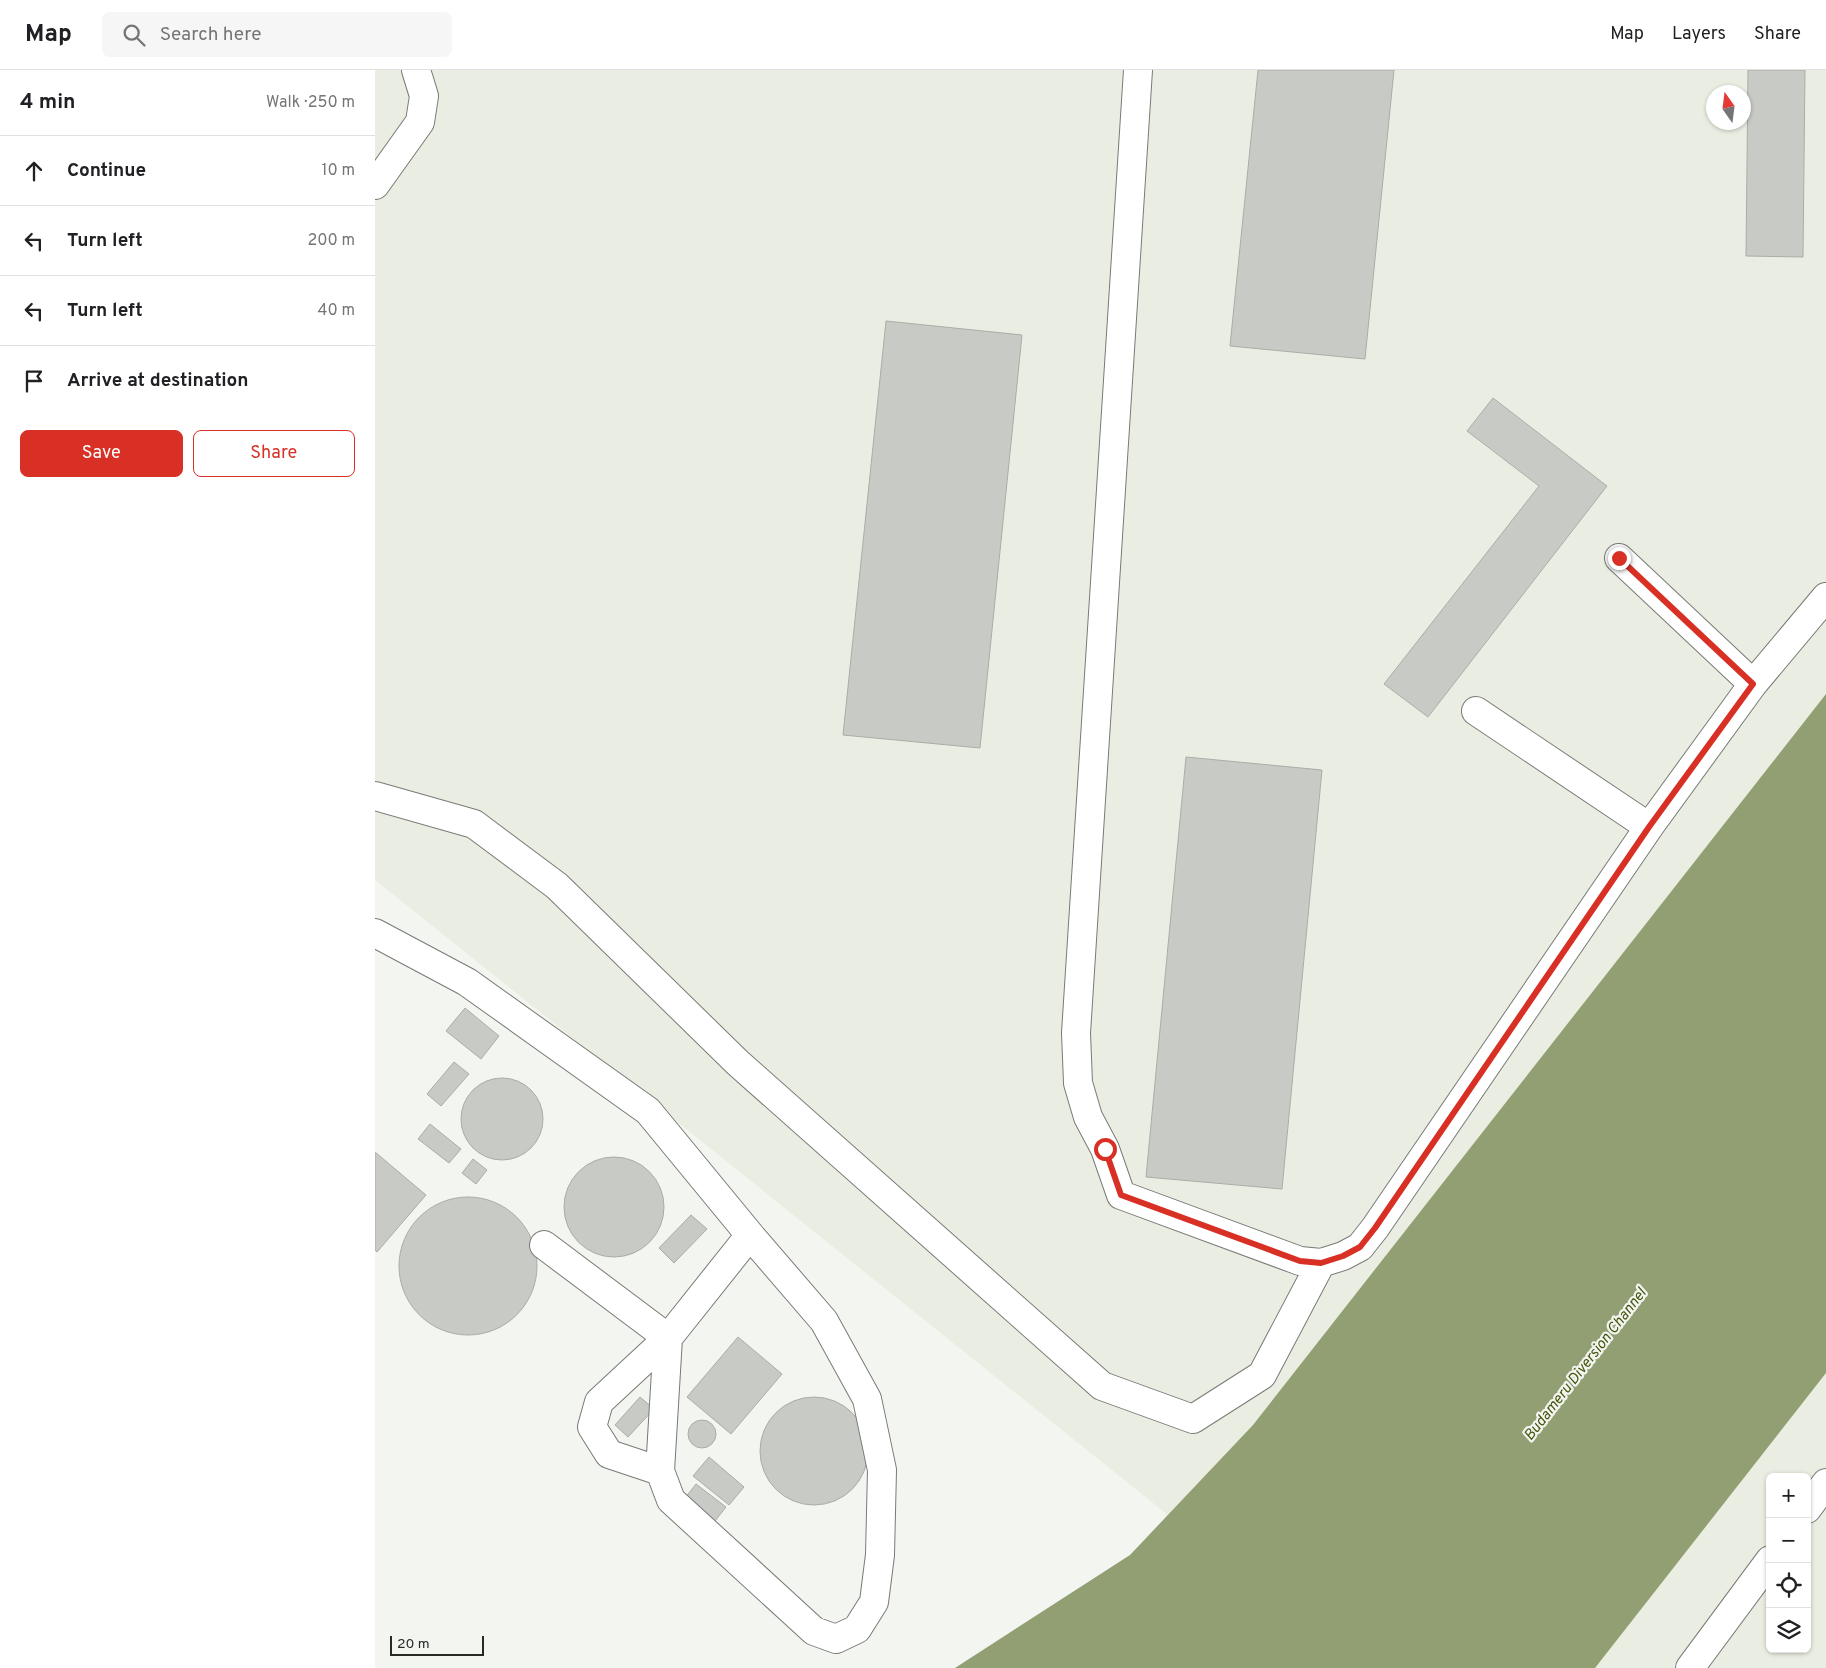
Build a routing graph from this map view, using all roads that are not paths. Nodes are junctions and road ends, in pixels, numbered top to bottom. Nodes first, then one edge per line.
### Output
1 (416, 70) edge
2 (1138, 70) edge
3 (375, 185) edge
4 (1619, 558) dead end
5 (1826, 597) edge
6 (1753, 684) junction
7 (1477, 711) dead end
8 (375, 796) edge
9 (1649, 827) junction
10 (375, 933) edge
11 (750, 1235) junction
12 (544, 1244) dead end
13 (1321, 1263) junction
14 (668, 1338) junction
15 (660, 1471) junction
16 (1826, 1483) edge
17 (1811, 1504) edge
18 (1768, 1563) edge
19 (1690, 1668) edge

1 - 3 lane
2 - 13 lane
4 - 6 lane
5 - 6 lane
6 - 9 lane
7 - 9 lane
8 - 13 lane
9 - 13 lane
10 - 11 lane
11 - 14 lane
11 - 15 lane
12 - 14 lane
14 - 15 lane
14 - 15 lane
16 - 17 lane
18 - 19 lane

